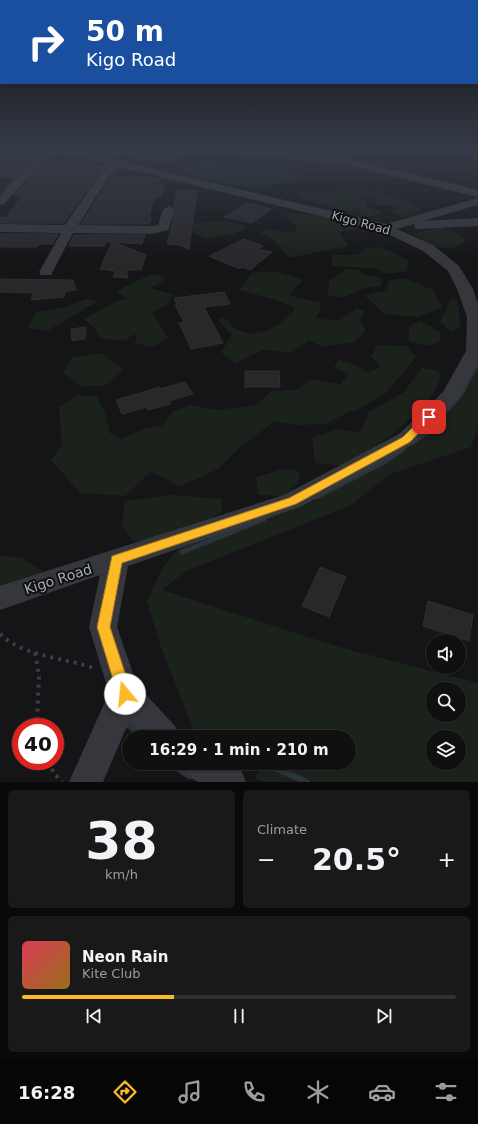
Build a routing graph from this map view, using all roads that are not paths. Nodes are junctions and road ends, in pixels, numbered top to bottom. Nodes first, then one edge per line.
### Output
1 (15, 186) edge
2 (97, 186) edge
3 (214, 186) edge
4 (452, 186) edge
5 (478, 194) edge
6 (478, 201) edge
7 (0, 202) edge
8 (169, 210) dead end
9 (478, 222) edge
10 (389, 227) junction
11 (0, 228) edge
12 (69, 229) junction
13 (46, 272) dead end
14 (116, 560) junction
15 (0, 598) edge
16 (122, 685) junction
17 (158, 730) edge
18 (209, 770) edge
19 (86, 782) edge
20 (229, 782) edge

1 - 7 street
2 - 12 street
3 - 10 street, Kigo Road
4 - 5 street
6 - 10 street
8 - 12 street
9 - 10 street
10 - 14 street, Kigo Road
11 - 12 street
12 - 13 street
14 - 15 street, Kigo Road
14 - 16 street
16 - 17 street
16 - 19 street
18 - 20 street

